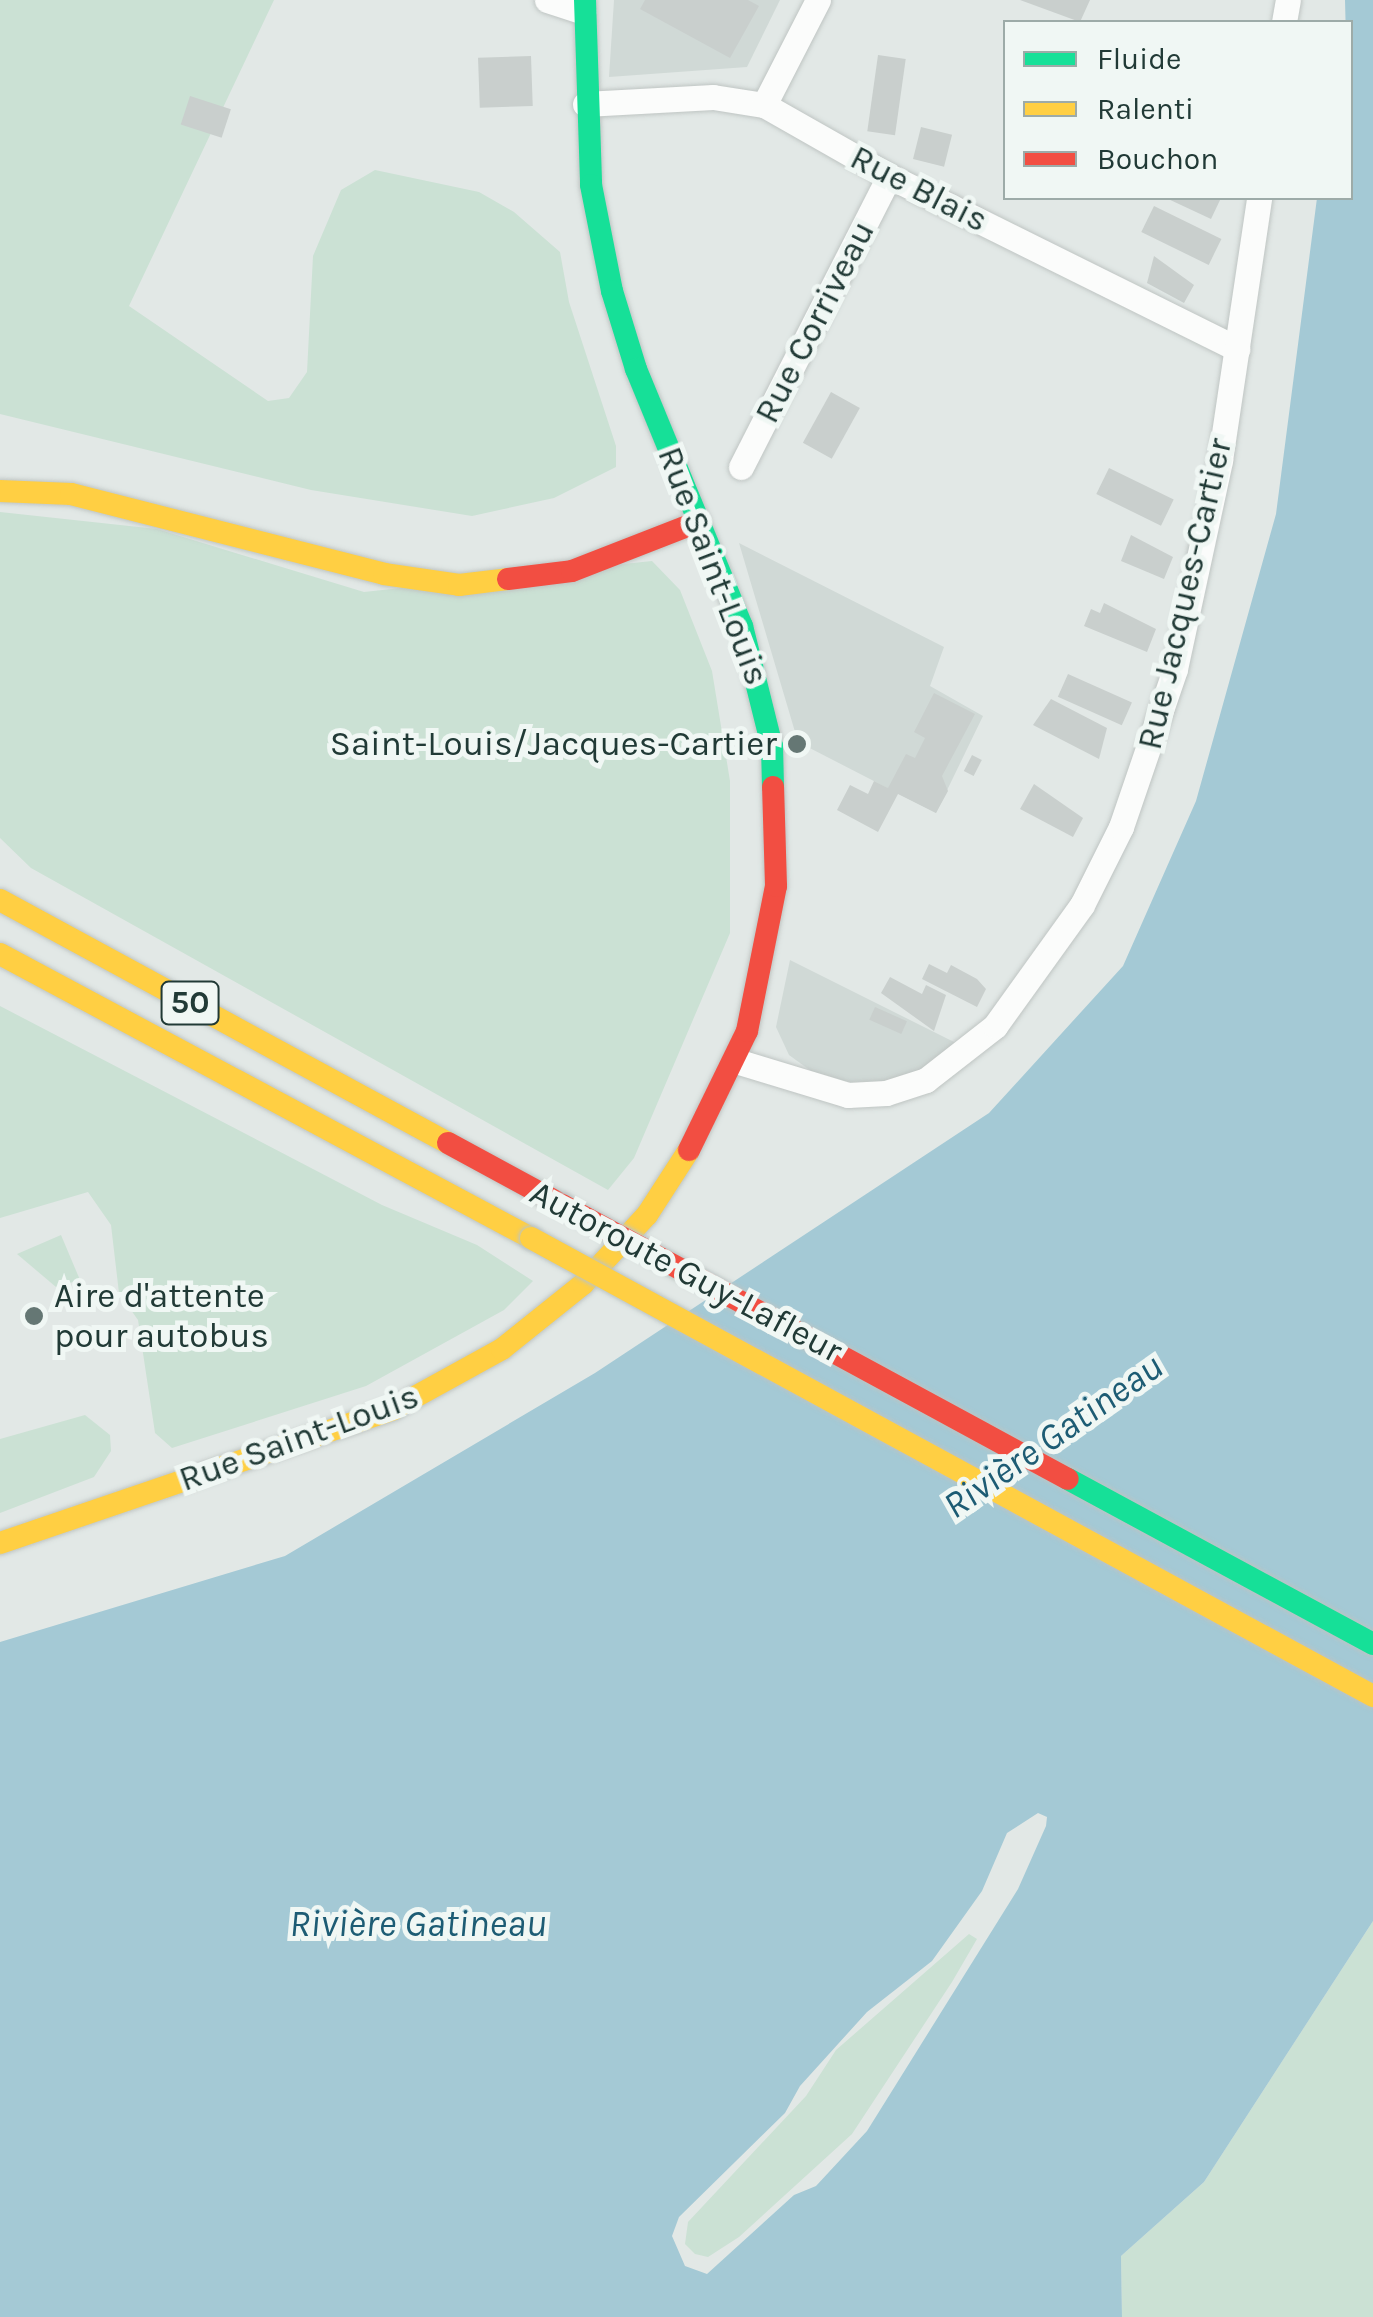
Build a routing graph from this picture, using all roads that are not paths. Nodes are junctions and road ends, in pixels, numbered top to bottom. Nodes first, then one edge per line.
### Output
1 (548, 0) edge
2 (818, 0) edge
3 (584, 6) edge
4 (584, 104) junction
5 (764, 105) junction
6 (889, 176) junction
7 (1259, 200) edge
8 (1237, 349) junction
9 (741, 467) dead end
10 (62, 468) dead end
11 (0, 492) edge
12 (688, 492) junction
13 (211, 504) dead end
14 (658, 506) dead end
15 (700, 521) junction
16 (536, 550) dead end
17 (481, 557) dead end
18 (12, 877) dead end
19 (0, 900) edge
20 (70, 938) junction
21 (7, 960) edge
22 (736, 1061) junction
23 (0, 1543) edge
24 (1373, 1644) edge
25 (1373, 1696) edge

1 - 3 street
2 - 5 street
3 - 4 main road, Rue Saint-Louis
4 - 5 street, Rue Blais
4 - 12 main road, Rue Saint-Louis
5 - 6 street, Rue Blais
6 - 8 street, Rue Blais
6 - 9 street, Rue Corriveau
7 - 8 street, Rue Jacques-Cartier
8 - 22 street, Rue Jacques-Cartier
10 - 13 main road
11 - 15 main road
12 - 14 main road
12 - 15 main road, Rue Saint-Louis
15 - 22 main road, Rue Saint-Louis
16 - 17 main road
18 - 20 main road
19 - 20 main road, Autoroute Guy-Lafleur / 50
20 - 24 main road, Autoroute Guy-Lafleur / 50, bridge
21 - 25 main road, Autoroute Guy-Lafleur / 50, bridge
22 - 23 main road, Rue Saint-Louis

